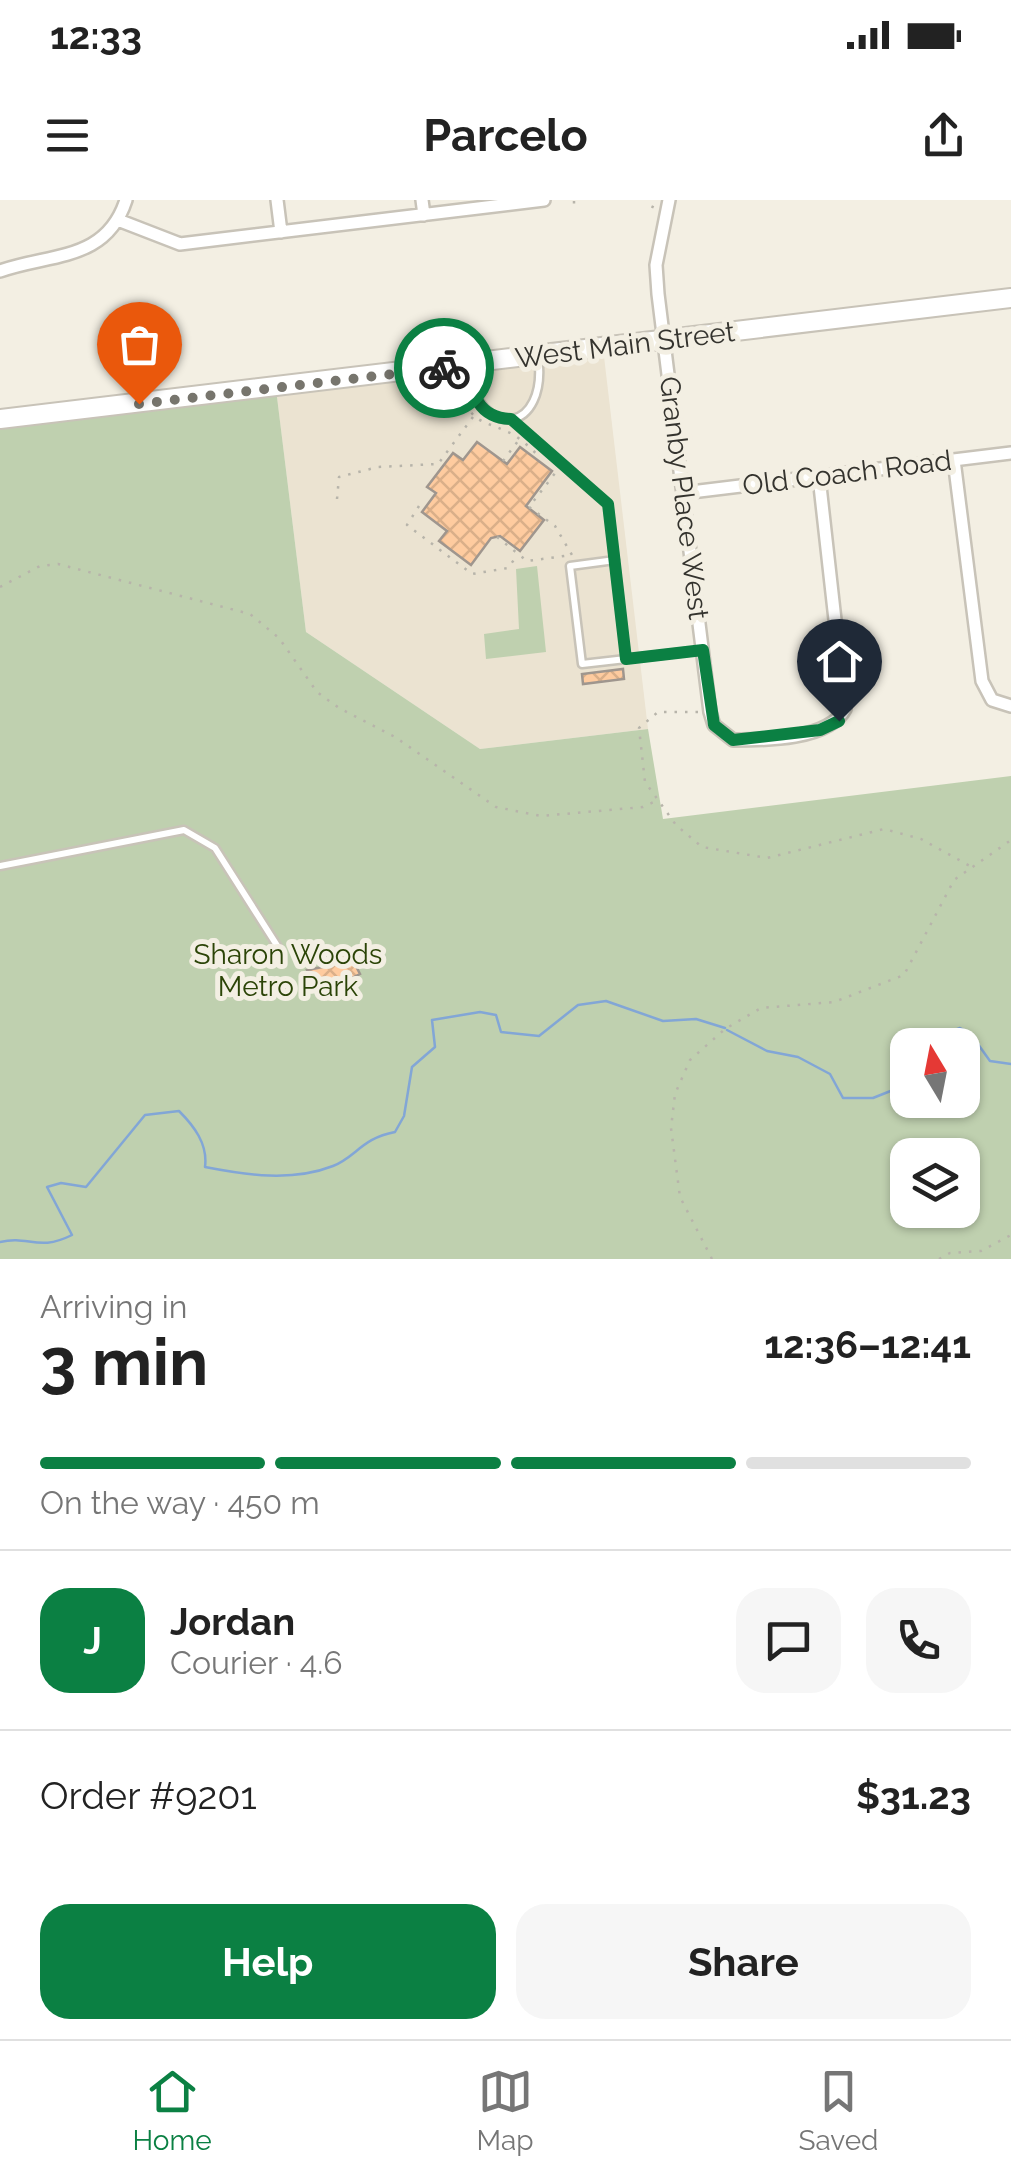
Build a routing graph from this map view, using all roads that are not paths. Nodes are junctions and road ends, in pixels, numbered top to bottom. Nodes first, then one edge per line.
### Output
1 (126, 200) edge
2 (277, 200) edge
3 (422, 200) edge
4 (544, 200) edge
5 (660, 203) edge
6 (424, 215) junction
7 (118, 220) junction
8 (281, 232) junction
9 (0, 271) edge
10 (1011, 298) edge
11 (664, 340) junction
12 (538, 356) junction
13 (465, 373) junction
14 (0, 419) edge
15 (511, 419) junction
16 (1011, 453) edge
17 (954, 460) junction
18 (819, 477) junction
19 (683, 493) junction
20 (615, 560) junction
21 (703, 650) junction
22 (626, 659) junction
23 (1011, 706) edge
24 (0, 866) edge
25 (278, 947) dead end

1 - 7 street
2 - 8 street
3 - 6 street
4 - 6 street
5 - 11 street, Granby Place West
6 - 8 street
7 - 8 street
7 - 9 street
10 - 11 main road, West Main Street
11 - 12 main road, West Main Street
11 - 19 street, Granby Place West
12 - 13 main road, West Main Street
12 - 15 lane
13 - 14 main road, West Main Street
13 - 15 lane
15 - 20 lane
16 - 17 street, Old Coach Road
17 - 18 street, Old Coach Road
17 - 23 street
18 - 19 street, Old Coach Road
18 - 21 street, Granby Place West
19 - 21 street, Granby Place West
20 - 22 lane
20 - 22 lane
21 - 22 lane
24 - 25 lane

